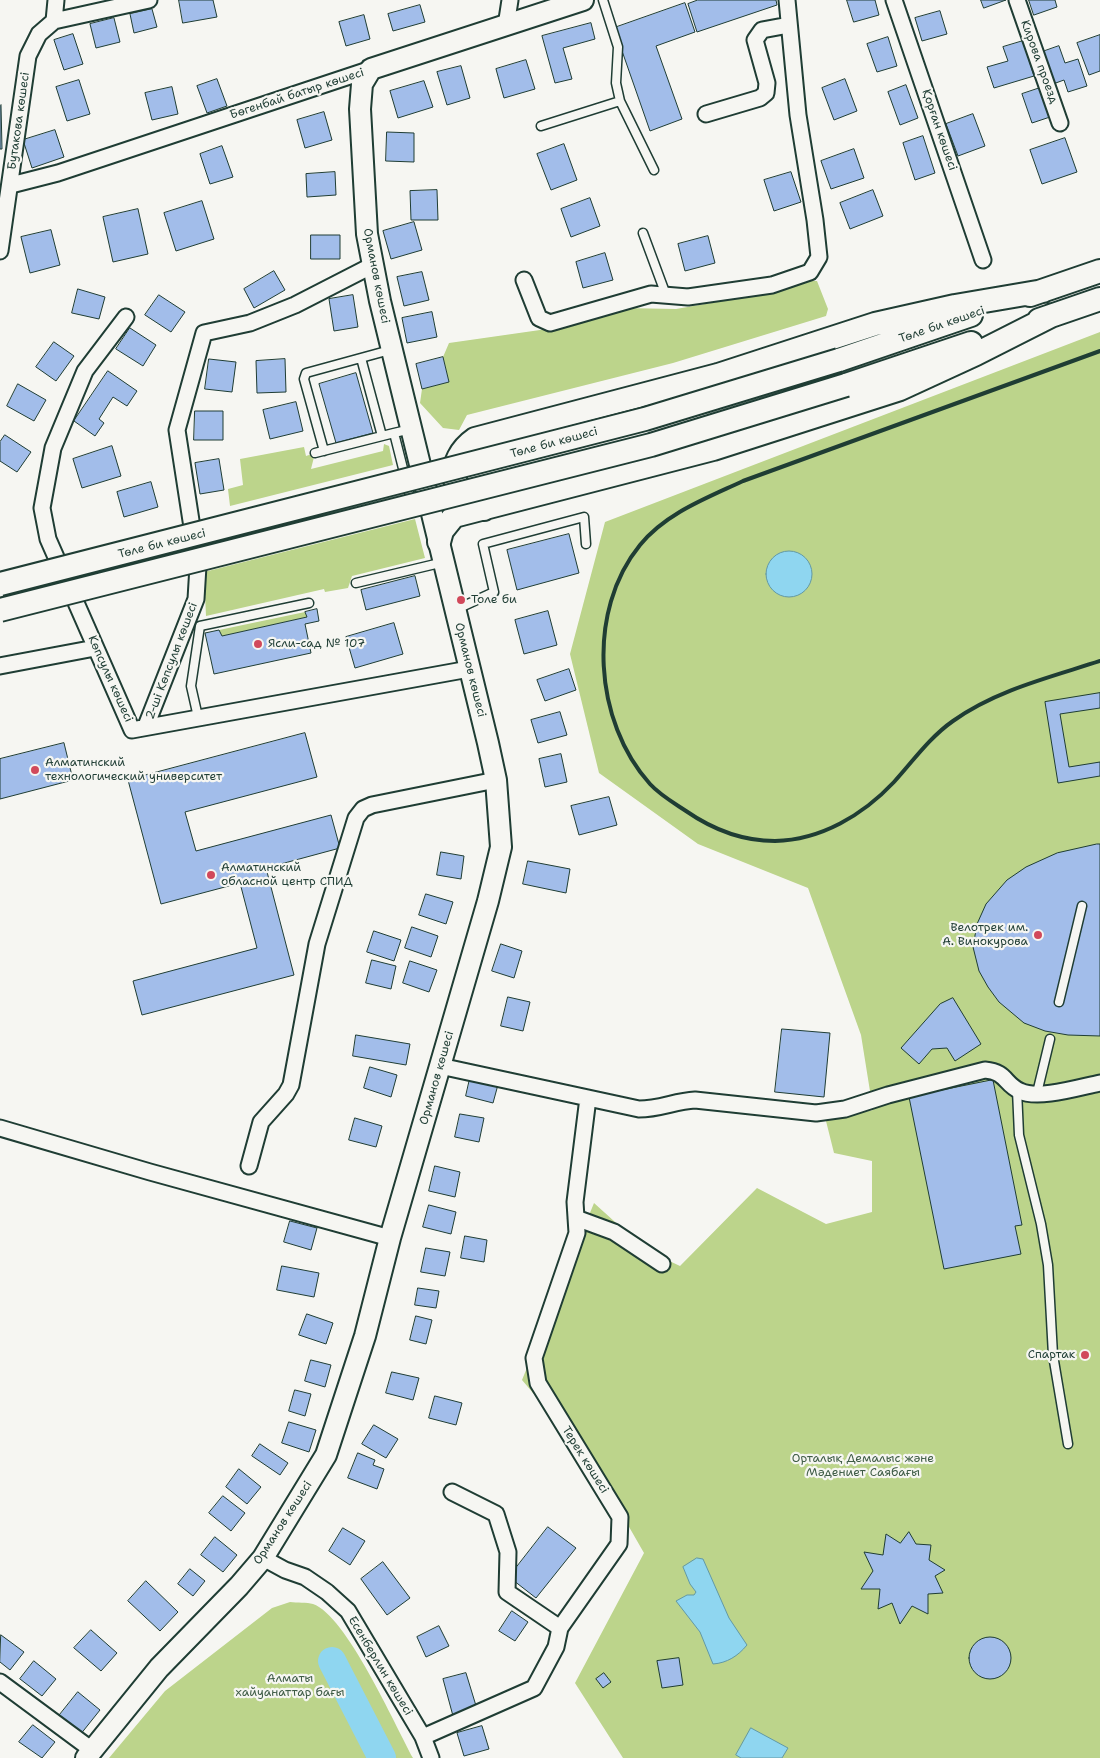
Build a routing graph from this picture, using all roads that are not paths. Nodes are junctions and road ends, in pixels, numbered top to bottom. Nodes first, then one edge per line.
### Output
1 (56, 0) edge
2 (149, 0) edge
3 (510, 0) edge
4 (583, 0) edge
5 (603, 0) edge
6 (787, 0) edge
7 (894, 0) edge
8 (1016, 0) edge
9 (54, 21) junction
10 (790, 24) junction
11 (506, 26) junction
12 (371, 69) junction
13 (620, 100) junction
14 (706, 114) dead end
15 (1060, 123) dead end
16 (541, 126) dead end
17 (654, 170) dead end
18 (11, 185) junction
19 (643, 234) dead end
20 (0, 251) edge
21 (984, 260) dead end
22 (372, 265) junction
23 (1100, 271) edge
24 (524, 280) dead end
25 (1043, 291) junction
26 (666, 295) junction
27 (1100, 299) edge
28 (1053, 315) junction
29 (126, 317) dead end
30 (392, 350) junction
31 (361, 358) junction
32 (402, 431) junction
33 (382, 436) junction
34 (324, 451) junction
35 (315, 453) dead end
36 (484, 510) junction
37 (415, 514) dead end
38 (586, 544) dead end
39 (441, 552) junction
40 (0, 584) edge
41 (356, 584) dead end
42 (309, 603) dead end
43 (0, 610) edge
44 (455, 610) junction
45 (95, 648) junction
46 (0, 666) edge
47 (469, 670) junction
48 (198, 717) junction
49 (146, 726) junction
50 (496, 780) junction
51 (1082, 906) dead end
52 (1059, 1002) dead end
53 (1050, 1039) dead end
54 (440, 1066) junction
55 (1100, 1083) edge
56 (1017, 1090) junction
57 (1037, 1093) junction
58 (588, 1098) junction
59 (0, 1128) edge
60 (249, 1166) dead end
61 (576, 1218) junction
62 (390, 1238) junction
63 (662, 1264) dead end
64 (1068, 1444) dead end
65 (452, 1492) dead end
66 (263, 1558) junction
67 (560, 1628) junction
68 (0, 1682) edge
69 (423, 1737) junction
70 (89, 1754) edge
71 (431, 1758) edge

1 - 9 street
2 - 9 street
3 - 11 street
4 - 11 street, Бөгенбай батыр көшесі
5 - 13 lane
6 - 10 street
7 - 21 street, Қорған көшесі
8 - 15 street, Кирова проезд
9 - 18 street, Бутакова көшесі
10 - 14 street
10 - 26 street
11 - 12 street, Бөгенбай батыр көшесі
12 - 18 street, Бөгенбай батыр көшесі
12 - 22 street, Орманов көшесі
13 - 16 lane
13 - 17 lane
18 - 20 street, Бутакова көшесі
19 - 26 lane
22 - 30 street, Орманов көшесі
22 - 49 street, 2-ші Көпсулы көшесі
23 - 25 main road, Төле би көшесі
24 - 26 street
25 - 36 main road
25 - 40 main road, Төле би көшесі, bridge
27 - 28 main road, Төле би көшесі
28 - 36 main road
28 - 43 main road, Төле би көшесі, bridge
29 - 45 street, Көпсулы көшесі
30 - 31 lane
30 - 32 street, Орманов көшесі
31 - 33 lane
31 - 34 lane
32 - 33 lane
32 - 37 lane
32 - 39 street, Орманов көшесі
33 - 34 lane
34 - 35 lane
36 - 39 main road
38 - 44 lane
39 - 41 lane
39 - 44 street, Орманов көшесі
42 - 48 lane
44 - 47 street, Орманов көшесі
45 - 46 street
45 - 49 street, Көпсулы көшесі
47 - 48 street, Көпсулы көшесі
47 - 50 street, Орманов көшесі
48 - 49 street, Көпсулы көшесі
50 - 54 street, Орманов көшесі
50 - 60 street
51 - 52 lane
53 - 57 lane
54 - 58 street
54 - 62 street, Орманов көшесі
55 - 57 street
56 - 57 street
56 - 58 street
56 - 64 lane
58 - 61 street, Терек көшесі
59 - 62 street
61 - 63 street
61 - 67 street, Терек көшесі
62 - 66 street, Орманов көшесі
65 - 67 street
66 - 69 street, Есенберлин көшесі
66 - 70 street, Орманов көшесі
67 - 69 street, Терек көшесі
68 - 70 street
69 - 71 street, Есенберлин көшесі

